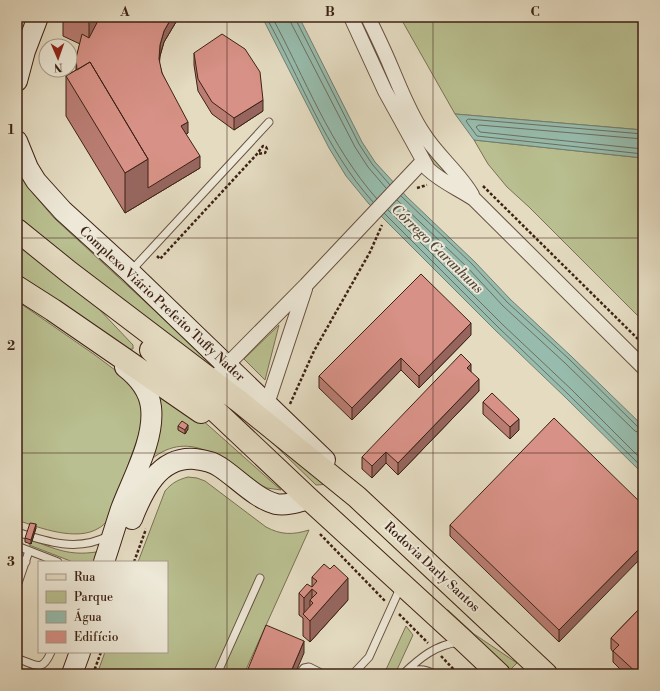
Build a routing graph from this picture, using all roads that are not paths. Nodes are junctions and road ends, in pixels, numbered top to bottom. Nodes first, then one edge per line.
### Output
1 (38, 17) edge
2 (351, 17) edge
3 (368, 17) edge
4 (21, 59) edge
5 (17, 81) edge
6 (269, 122) dead end
7 (17, 141) edge
8 (423, 161) junction
9 (474, 199) junction
10 (21, 232) edge
11 (69, 272) junction
12 (130, 272) junction
13 (306, 285) junction
14 (17, 287) edge
15 (53, 310) junction
16 (227, 365) junction
17 (643, 367) edge
18 (212, 381) junction
19 (267, 404) junction
20 (322, 457) joint
21 (308, 499) junction
22 (363, 502) junction
23 (17, 532) edge
24 (113, 533) junction
25 (17, 546) edge
26 (29, 550) junction
27 (17, 558) edge
28 (56, 561) edge
29 (104, 561) edge
30 (115, 561) edge
31 (26, 562) junction
32 (260, 578) dead end
33 (402, 584) junction
34 (17, 586) edge
35 (464, 641) junction
36 (50, 653) edge
37 (17, 663) edge
38 (217, 674) edge
39 (299, 674) edge
40 (323, 674) edge
41 (353, 674) edge
42 (404, 674) edge
43 (434, 674) edge
44 (499, 674) edge
45 (546, 674) edge

1 - 4 main road
2 - 8 street
3 - 9 street
4 - 5 main road
6 - 12 lane
7 - 12 main road, Complexo Viário Prefeito Tuffy Nader
8 - 9 street
8 - 13 street
9 - 17 street
10 - 11 main road, Complexo Viário Prefeito Tuffy Nader
11 - 18 main road, Complexo Viário Prefeito Tuffy Nader
11 - 21 main road, Complexo Viário Prefeito Tuffy Nader
12 - 16 main road, Complexo Viário Prefeito Tuffy Nader
13 - 16 street
13 - 19 street
14 - 15 main road
15 - 21 main road
15 - 24 main road
16 - 18 street
16 - 19 main road, Complexo Viário Prefeito Tuffy Nader
18 - 22 main road, Complexo Viário Prefeito Tuffy Nader
19 - 20 main road, Complexo Viário Prefeito Tuffy Nader
20 - 22 main road, Rodovia Darly Santos
21 - 22 main road
21 - 30 main road
21 - 33 main road
22 - 45 main road, Rodovia Darly Santos
23 - 24 lane
24 - 29 main road
25 - 26 lane
26 - 28 lane
26 - 31 lane
27 - 31 lane
31 - 34 lane
32 - 38 lane
33 - 35 main road
33 - 41 lane
35 - 42 lane
35 - 44 main road
36 - 37 lane
39 - 40 lane
42 - 43 lane

